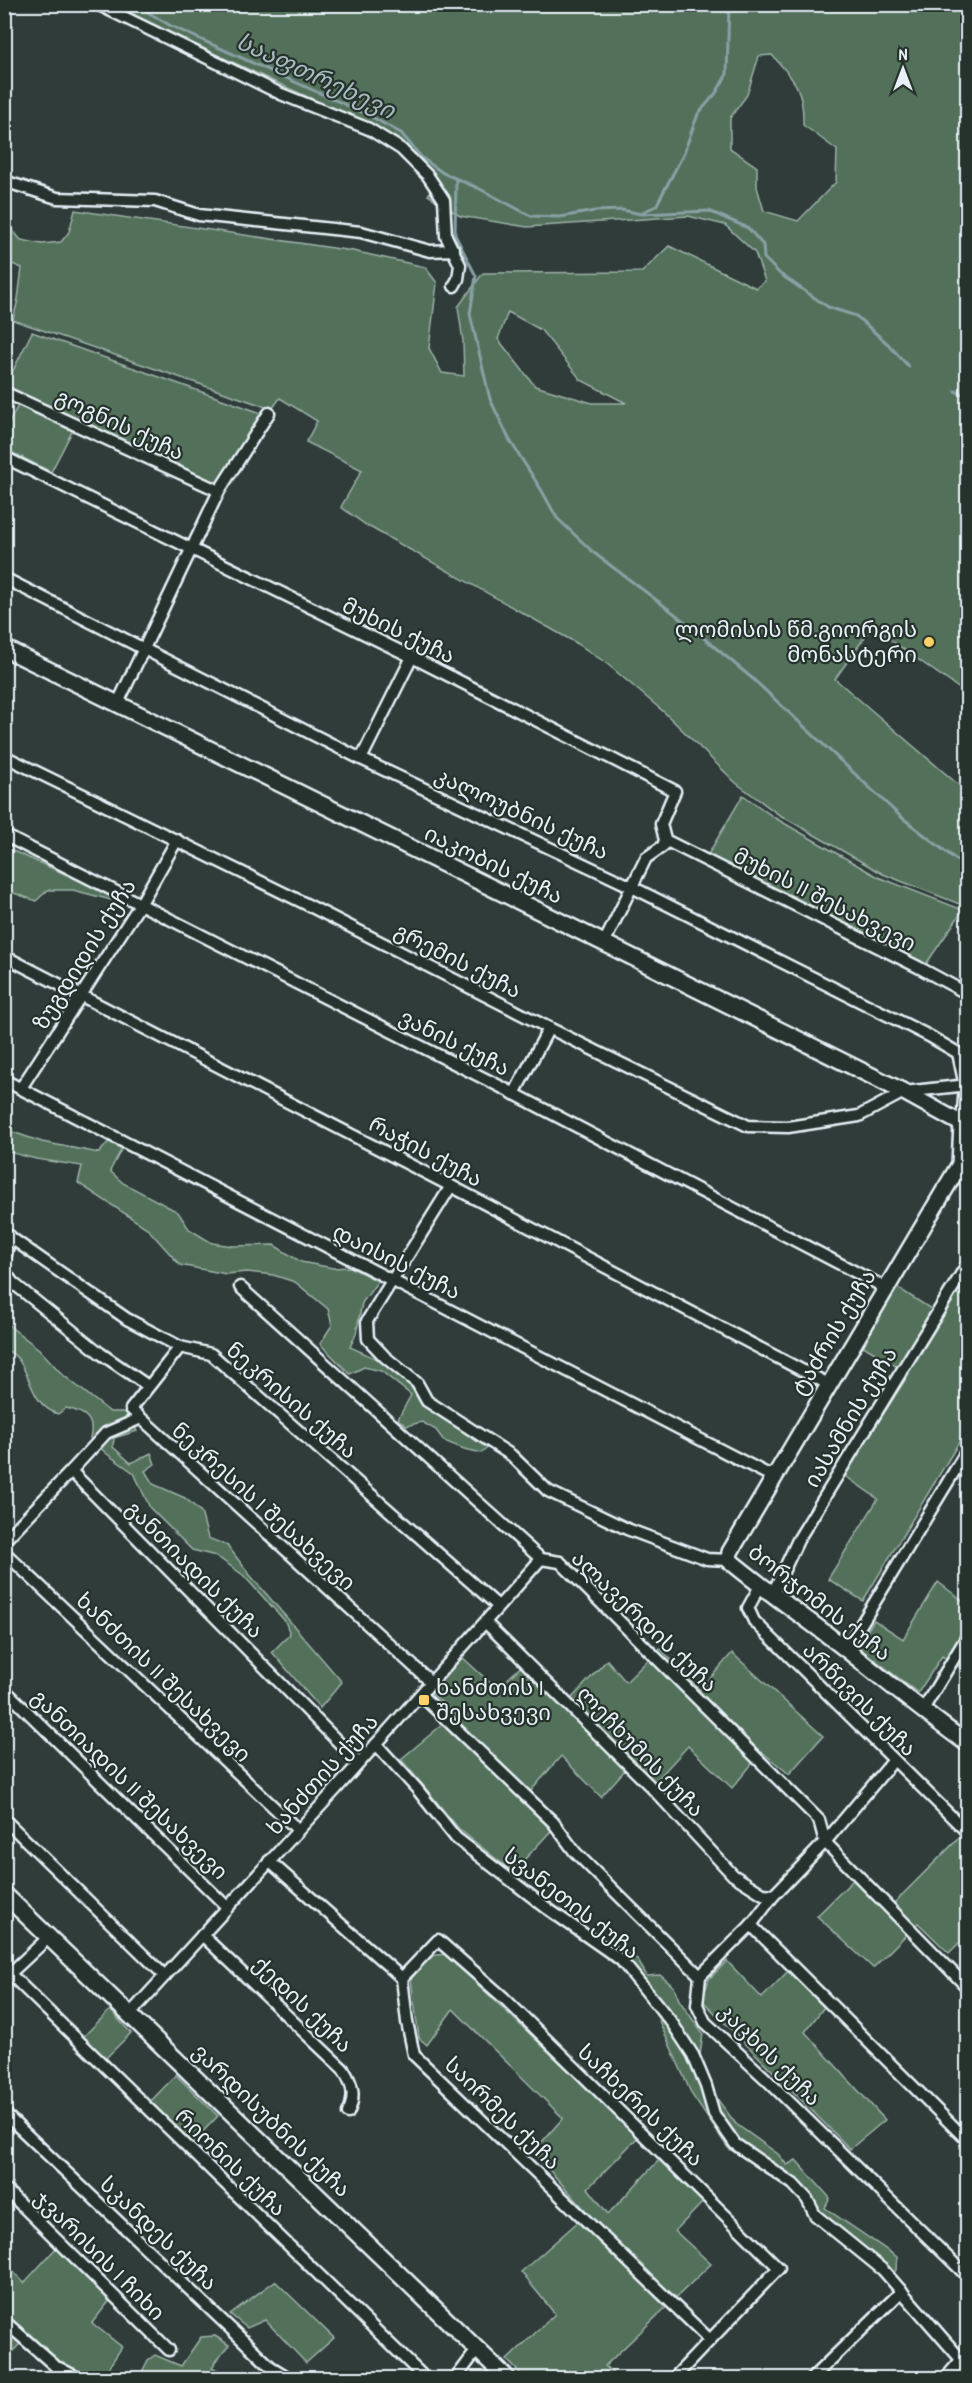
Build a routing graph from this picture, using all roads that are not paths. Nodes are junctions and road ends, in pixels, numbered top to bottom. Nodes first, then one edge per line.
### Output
1 (97, 4) edge
2 (4, 181) edge
3 (454, 250) junction
4 (454, 286) dead end
5 (4, 392) edge
6 (270, 413) dead end
7 (4, 457) edge
8 (219, 491) junction
9 (192, 550) junction
10 (4, 578) edge
11 (4, 648) edge
12 (145, 649) junction
13 (411, 657) junction
14 (117, 705) junction
15 (4, 756) edge
16 (361, 759) junction
17 (4, 836) edge
18 (177, 840) junction
19 (664, 840) junction
20 (630, 886) junction
21 (141, 903) junction
22 (604, 943) junction
23 (4, 956) edge
24 (82, 994) junction
25 (968, 994) edge
26 (549, 1028) junction
27 (4, 1080) edge
28 (966, 1085) edge
29 (21, 1088) junction
30 (904, 1092) junction
31 (513, 1094) junction
32 (962, 1124) junction
33 (451, 1186) junction
34 (7, 1234) edge
35 (968, 1263) edge
36 (4, 1264) edge
37 (4, 1271) edge
38 (391, 1280) junction
39 (240, 1287) dead end
40 (886, 1288) junction
41 (180, 1347) junction
42 (828, 1384) junction
43 (148, 1386) junction
44 (139, 1419) junction
45 (968, 1449) edge
46 (71, 1471) junction
47 (773, 1477) junction
48 (4, 1541) edge
49 (4, 1552) edge
50 (541, 1559) junction
51 (729, 1560) junction
52 (766, 1590) junction
53 (498, 1606) junction
54 (486, 1623) junction
55 (968, 1635) edge
56 (846, 1649) junction
57 (432, 1683) junction
58 (4, 1689) edge
59 (421, 1695) junction
60 (922, 1711) junction
61 (376, 1744) junction
62 (968, 1744) edge
63 (894, 1760) junction
64 (359, 1763) junction
65 (4, 1819) edge
66 (298, 1830) junction
67 (968, 1833) edge
68 (825, 1842) junction
69 (269, 1861) junction
70 (5, 1895) edge
71 (774, 1895) junction
72 (227, 1907) junction
73 (751, 1925) junction
74 (202, 1935) junction
75 (49, 1938) junction
76 (7, 1976) edge
77 (165, 1976) junction
78 (700, 1976) junction
79 (402, 1978) junction
80 (968, 1988) edge
81 (130, 2014) junction
82 (4, 2113) edge
83 (348, 2113) dead end
84 (968, 2140) edge
85 (4, 2188) edge
86 (968, 2277) edge
87 (902, 2291) junction
88 (4, 2321) edge
89 (711, 2340) junction
90 (169, 2350) dead end
91 (477, 2350) junction
92 (966, 2361) edge
93 (54, 2365) junction
94 (64, 2379) edge
95 (78, 2379) edge
96 (289, 2379) edge
97 (425, 2379) edge
98 (456, 2379) edge
99 (507, 2379) edge
100 (674, 2379) edge
101 (812, 2379) edge
102 (949, 2379) edge

1 - 3 street
2 - 3 street
3 - 4 street
5 - 8 street, გოგნის ქუჩა
6 - 8 street
7 - 9 street, მუხის ქუჩა
8 - 9 street
9 - 12 street
9 - 13 street, მუხის ქუჩა
10 - 12 street, კალოუბნის ქუჩა
11 - 14 street, იაკობის ქუჩა
12 - 14 street
12 - 16 street, კალოუბნის ქუჩა
13 - 16 street
13 - 19 street, მუხის ქუჩა
14 - 22 street, იაკობის ქუჩა
15 - 18 street, გრემის ქუჩა
16 - 20 street, კალოუბნის ქუჩა
17 - 21 street, ვანის ქუჩა
18 - 21 street, ზუგდიდის ქუჩა
18 - 26 street, გრემის ქუჩა
19 - 20 street
19 - 25 street, მუხის II შესახვევი
20 - 22 street
20 - 28 street, კალოუბნის ქუჩა
21 - 24 street, ზუგდიდის ქუჩა
21 - 31 street, ვანის ქუჩა
22 - 30 street, იაკობის ქუჩა
23 - 24 street, რაჭის ქუჩა
24 - 29 street, ზუგდიდის ქუჩა
24 - 33 street, რაჭის ქუჩა
26 - 30 street, გრემის ქუჩა
26 - 31 street
27 - 29 street, დაისის ქუჩა
28 - 30 street
28 - 32 street, კალოუბნის ქუჩა
29 - 38 street, დაისის ქუჩა
30 - 32 street, იაკობის ქუჩა
31 - 40 street, ვანის ქუჩა
32 - 40 street, ტაძრის ქუჩა
33 - 38 street, ბორჯომის ქუჩა
33 - 42 street, რაჭის ქუჩა
34 - 36 street, ნეკრისის ქუჩა
34 - 41 street, ნეკრისის ქუჩა
35 - 52 street, იასამნის ქუჩა
37 - 43 street
38 - 47 street, დაისის ქუჩა
38 - 51 street, ბორჯომის ქუჩა
39 - 50 street, ალავერდის ქუჩა
40 - 42 street, ტაძრის ქუჩა
41 - 43 street, ნეკრესის I შესახვევი
41 - 53 street, ნეკრისის ქუჩა
42 - 47 street, ტაძრის ქუჩა
43 - 44 street, ნეკრესის I შესახვევი
44 - 46 street
44 - 57 street, ნეკრესის I შესახვევი
45 - 56 street
46 - 48 street
46 - 64 street, განთიადის ქუჩა
47 - 51 street, ტაძრის ქუჩა
49 - 66 street, ხანძთის II შესახვევი
50 - 53 street, ხანძთის ქუჩა
50 - 68 street, ალავერდის ქუჩა
51 - 52 street, ბორჯომის ქუჩა
52 - 56 street, ბორჯომის ქუჩა
52 - 63 street, არწივის ქუჩა
53 - 54 street, ხანძთის ქუჩა
54 - 57 street, ხანძთის ქუჩა
54 - 71 street, ლეჩხუმის ქუჩა
55 - 60 street
56 - 60 street, ბორჯომის ქუჩა
57 - 59 street, ხანძთის ქუჩა
58 - 72 street, განთიადის II შესახვევი
59 - 61 street, ხანძთის ქუჩა
59 - 78 street
60 - 62 street, ბორჯომის ქუჩა
61 - 64 street, ხანძთის ქუჩა
61 - 87 street, სვანეთის ქუჩა
63 - 67 street, არწივის ქუჩა
63 - 68 street
64 - 66 street, ხანძთის ქუჩა
65 - 77 street
66 - 69 street, ხანძთის ქუჩა
68 - 71 street
68 - 80 street, ალავერდის ქუჩა
69 - 72 street, ხანძთის ქუჩა
69 - 79 street
70 - 75 street, ვარდისუბნის ქუჩა
71 - 73 street
72 - 74 street, ხანძთის ქუჩა
73 - 78 street
73 - 84 street
74 - 77 street, ხანძთის ქუჩა
74 - 83 street, ქედის ქუჩა
75 - 76 street
75 - 81 street, ვარდისუბნის ქუჩა
76 - 97 street, რიონის ქუჩა
77 - 81 street, ხანძთის ქუჩა
78 - 86 street, კაცხის ქუჩა
79 - 89 street, საირმეს ქუჩა
79 - 89 street, საჩხერის ქუჩა
81 - 91 street, ვარდისუბნის ქუჩა
82 - 96 street, სკანდეს ქუჩა
85 - 90 street, ჯვარისის I ჩიხი
87 - 92 street, სვანეთის ქუჩა
87 - 101 street
88 - 93 street
89 - 100 street
91 - 98 street
91 - 99 street, ვარდისუბნის ქუჩა
92 - 102 street
93 - 94 street
93 - 95 street

